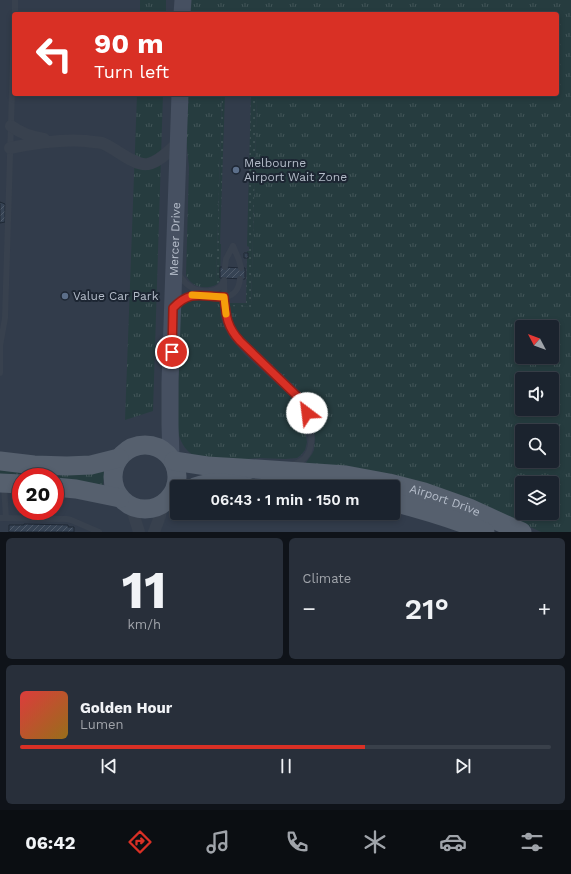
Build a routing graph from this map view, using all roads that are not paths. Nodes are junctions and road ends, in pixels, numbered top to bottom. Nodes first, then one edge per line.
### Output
1 (15, 0) edge
2 (183, 0) edge
3 (15, 12) edge
4 (182, 12) edge
5 (12, 93) edge
6 (180, 96) edge
7 (11, 126) junction
8 (55, 141) junction
9 (178, 143) junction
10 (10, 148) junction
11 (225, 267) dead end
12 (174, 268) junction
13 (240, 268) dead end
14 (240, 279) dead end
15 (224, 297) junction
16 (173, 308) junction
17 (0, 373) edge
18 (119, 458) junction
19 (173, 459) junction
20 (0, 461) edge
21 (275, 471) junction
22 (178, 480) edge
23 (8, 483) edge
24 (64, 488) edge
25 (170, 497) edge
26 (170, 498) edge
27 (126, 502) junction
28 (400, 504) edge
29 (3, 518) edge
30 (99, 532) edge
31 (137, 532) edge
32 (154, 532) edge
33 (485, 532) edge
34 (522, 532) edge

1 - 3 lane
2 - 4 street
5 - 7 lane
6 - 9 street, Mercer Drive
7 - 8 street
7 - 10 lane
8 - 9 street
8 - 10 street
9 - 12 street, Mercer Drive
10 - 17 lane
11 - 13 lane
12 - 15 lane
12 - 16 street, Mercer Drive
14 - 15 lane
15 - 16 lane
15 - 21 lane
16 - 19 street, Mercer Drive
18 - 19 main road
18 - 20 main road
18 - 27 main road
19 - 21 main road, Airport Drive
19 - 22 main road
21 - 34 main road, Airport Drive
23 - 29 lane
24 - 27 main road
25 - 27 main road
26 - 32 street
27 - 31 street
28 - 33 main road, Airport Drive
29 - 30 lane

